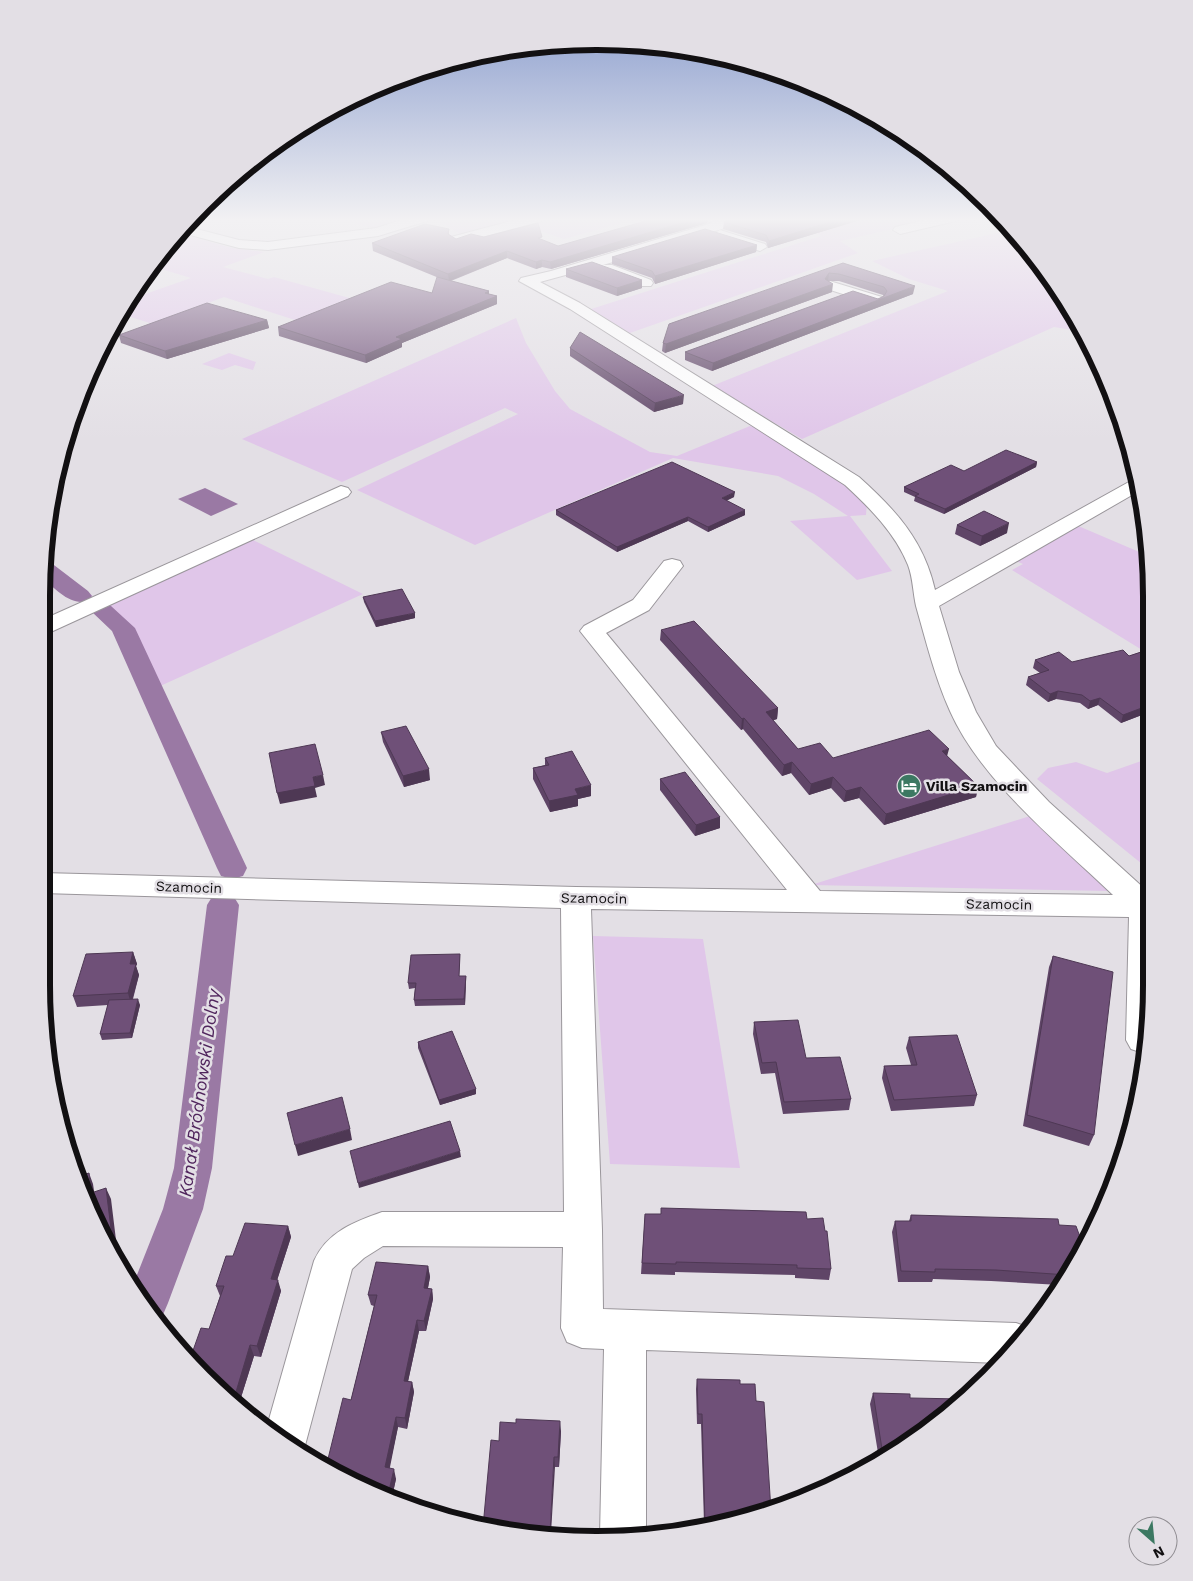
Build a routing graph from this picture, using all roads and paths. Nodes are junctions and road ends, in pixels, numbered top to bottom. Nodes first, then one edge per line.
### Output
1 (547, 292) edge
2 (851, 292) joint
3 (877, 300) edge
4 (824, 302) edge
5 (1131, 488) edge
6 (341, 492) dead end
7 (672, 566) dead end
8 (927, 604) junction
9 (50, 625) edge
10 (50, 884) edge
11 (576, 898) junction
12 (812, 901) junction
13 (1143, 903) edge
14 (1143, 906) edge
15 (583, 1230) junction
16 (624, 1329) junction
17 (1009, 1343) edge
18 (287, 1435) edge
19 (623, 1530) edge

1 - 8 street
2 - 3 street
2 - 4 street
5 - 8 street
6 - 9 street
7 - 12 street
8 - 13 street
10 - 11 street, Szamocin
11 - 12 street, Szamocin
11 - 15 street
12 - 14 street, Szamocin
15 - 16 street
15 - 18 street
16 - 17 street
16 - 19 street

